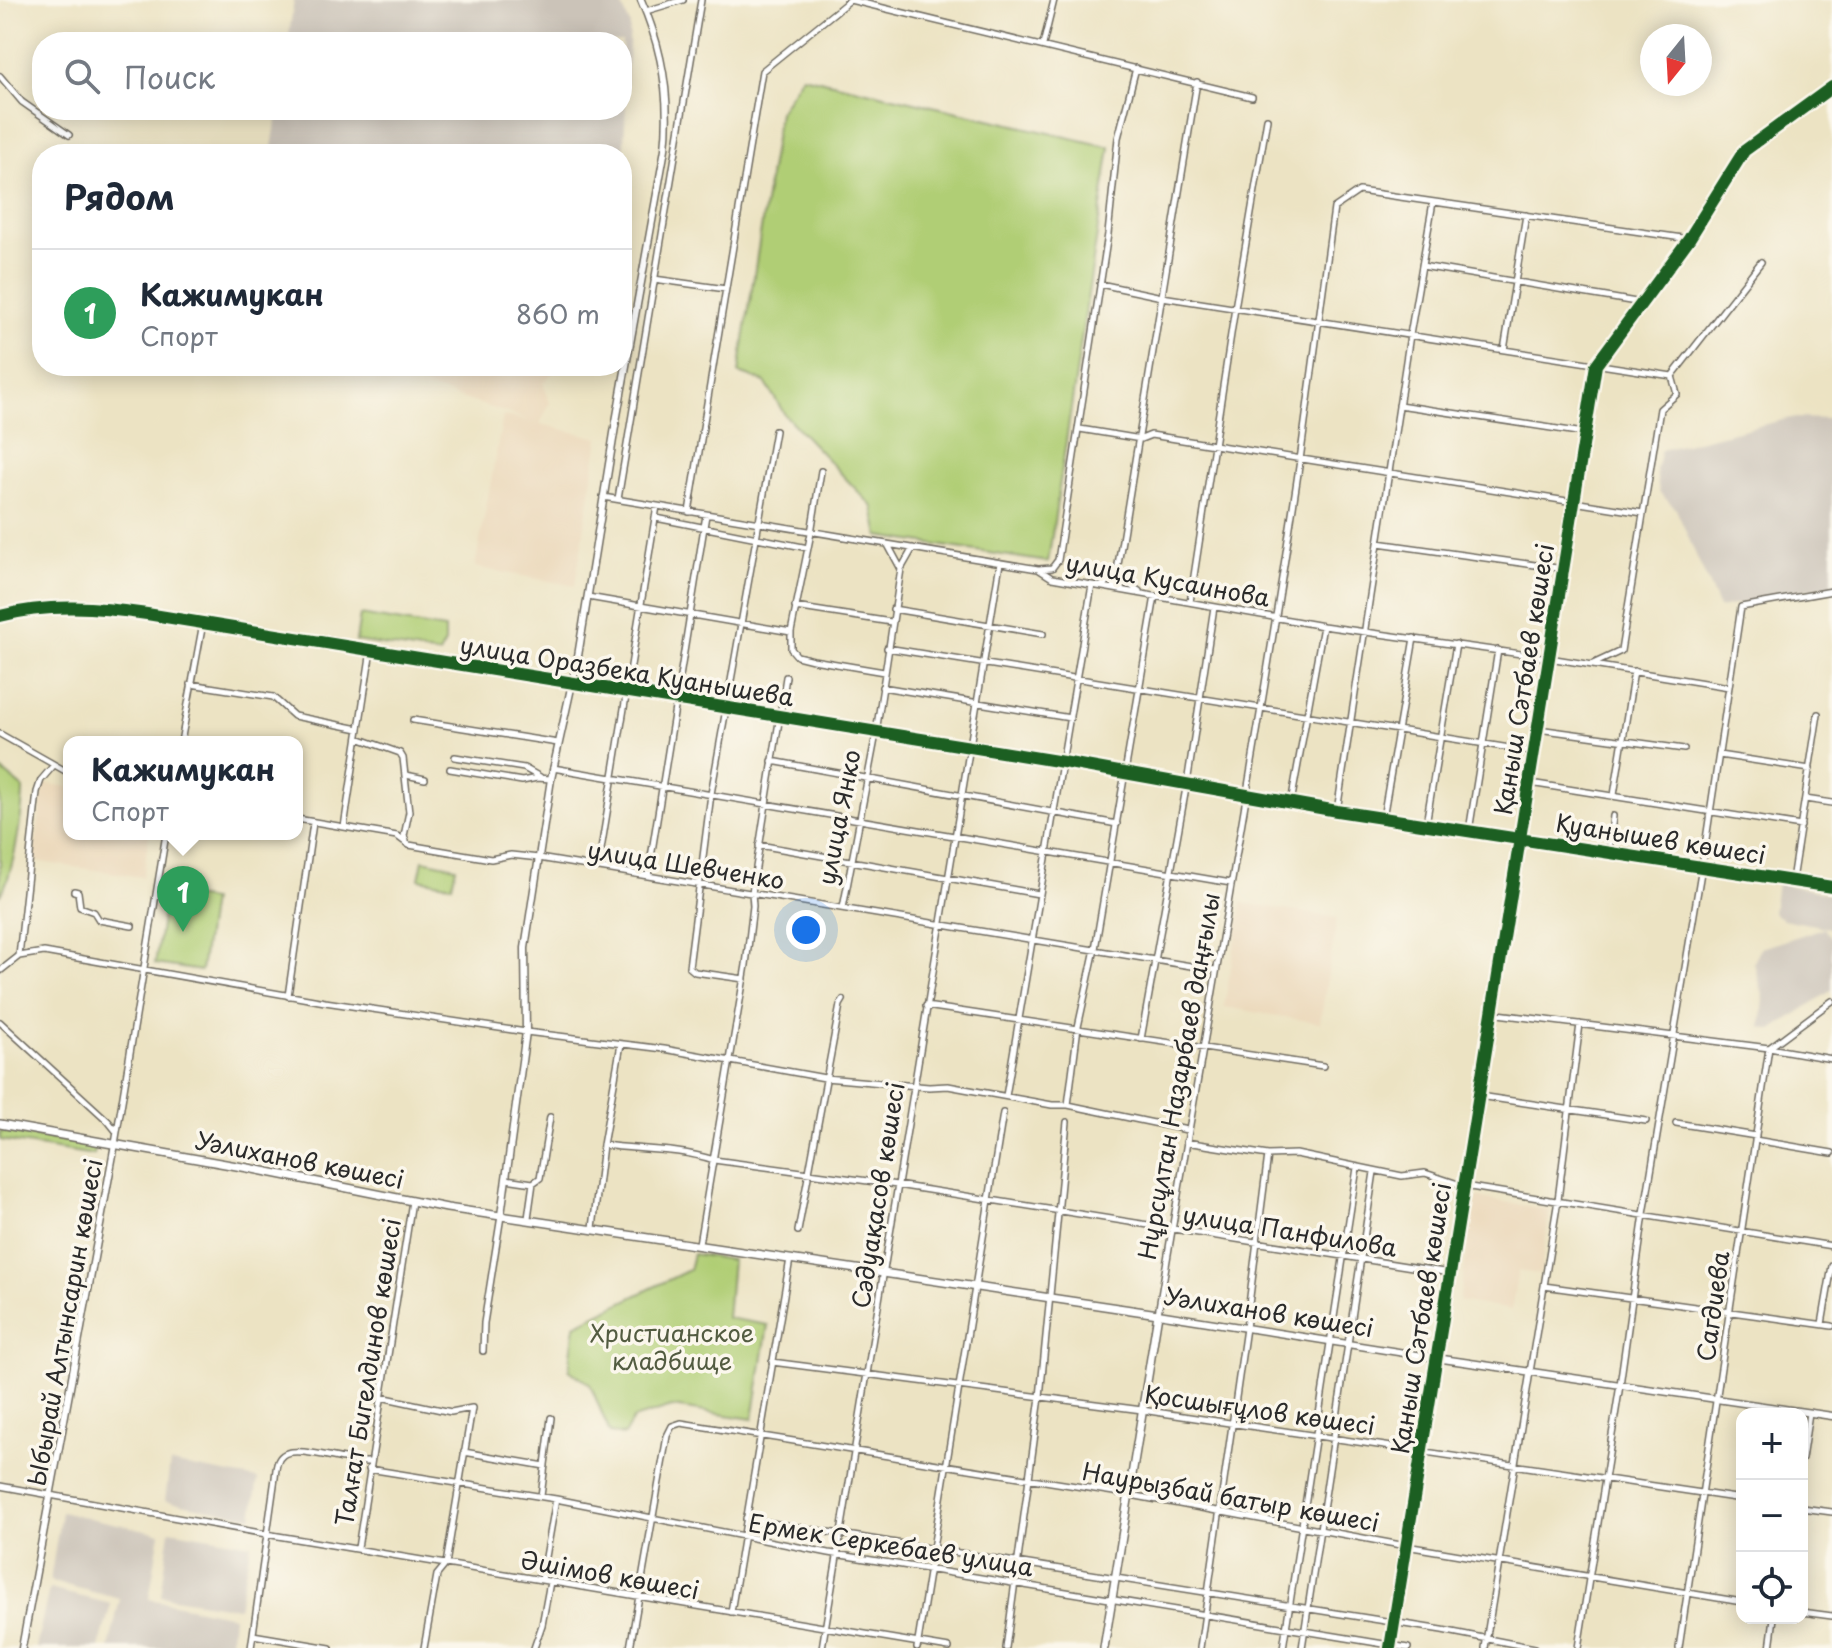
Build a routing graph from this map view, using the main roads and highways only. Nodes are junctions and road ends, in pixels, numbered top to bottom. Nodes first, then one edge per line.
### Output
1 (641, 0) edge
2 (632, 330) edge
3 (624, 376) edge
4 (0, 1124) edge
5 (115, 1144) junction
6 (501, 1214) junction
7 (736, 1251) junction
8 (1158, 1314) junction
9 (1832, 1416) edge
10 (22, 1648) edge
11 (1104, 1648) edge

1 - 2 main road
3 - 6 main road
4 - 5 highway, Уәлиханов көшесі
5 - 6 highway, Уәлиханов көшесі
5 - 10 main road, Ыбырай Алтынсарин көшесі
6 - 7 highway
6 - 7 highway, Уәлиханов көшесі
7 - 8 highway, Уәлиханов көшесі
8 - 9 main road, Уәлиханов көшесі
8 - 11 highway, Нұрсұлтан Назарбаев даңғылы

